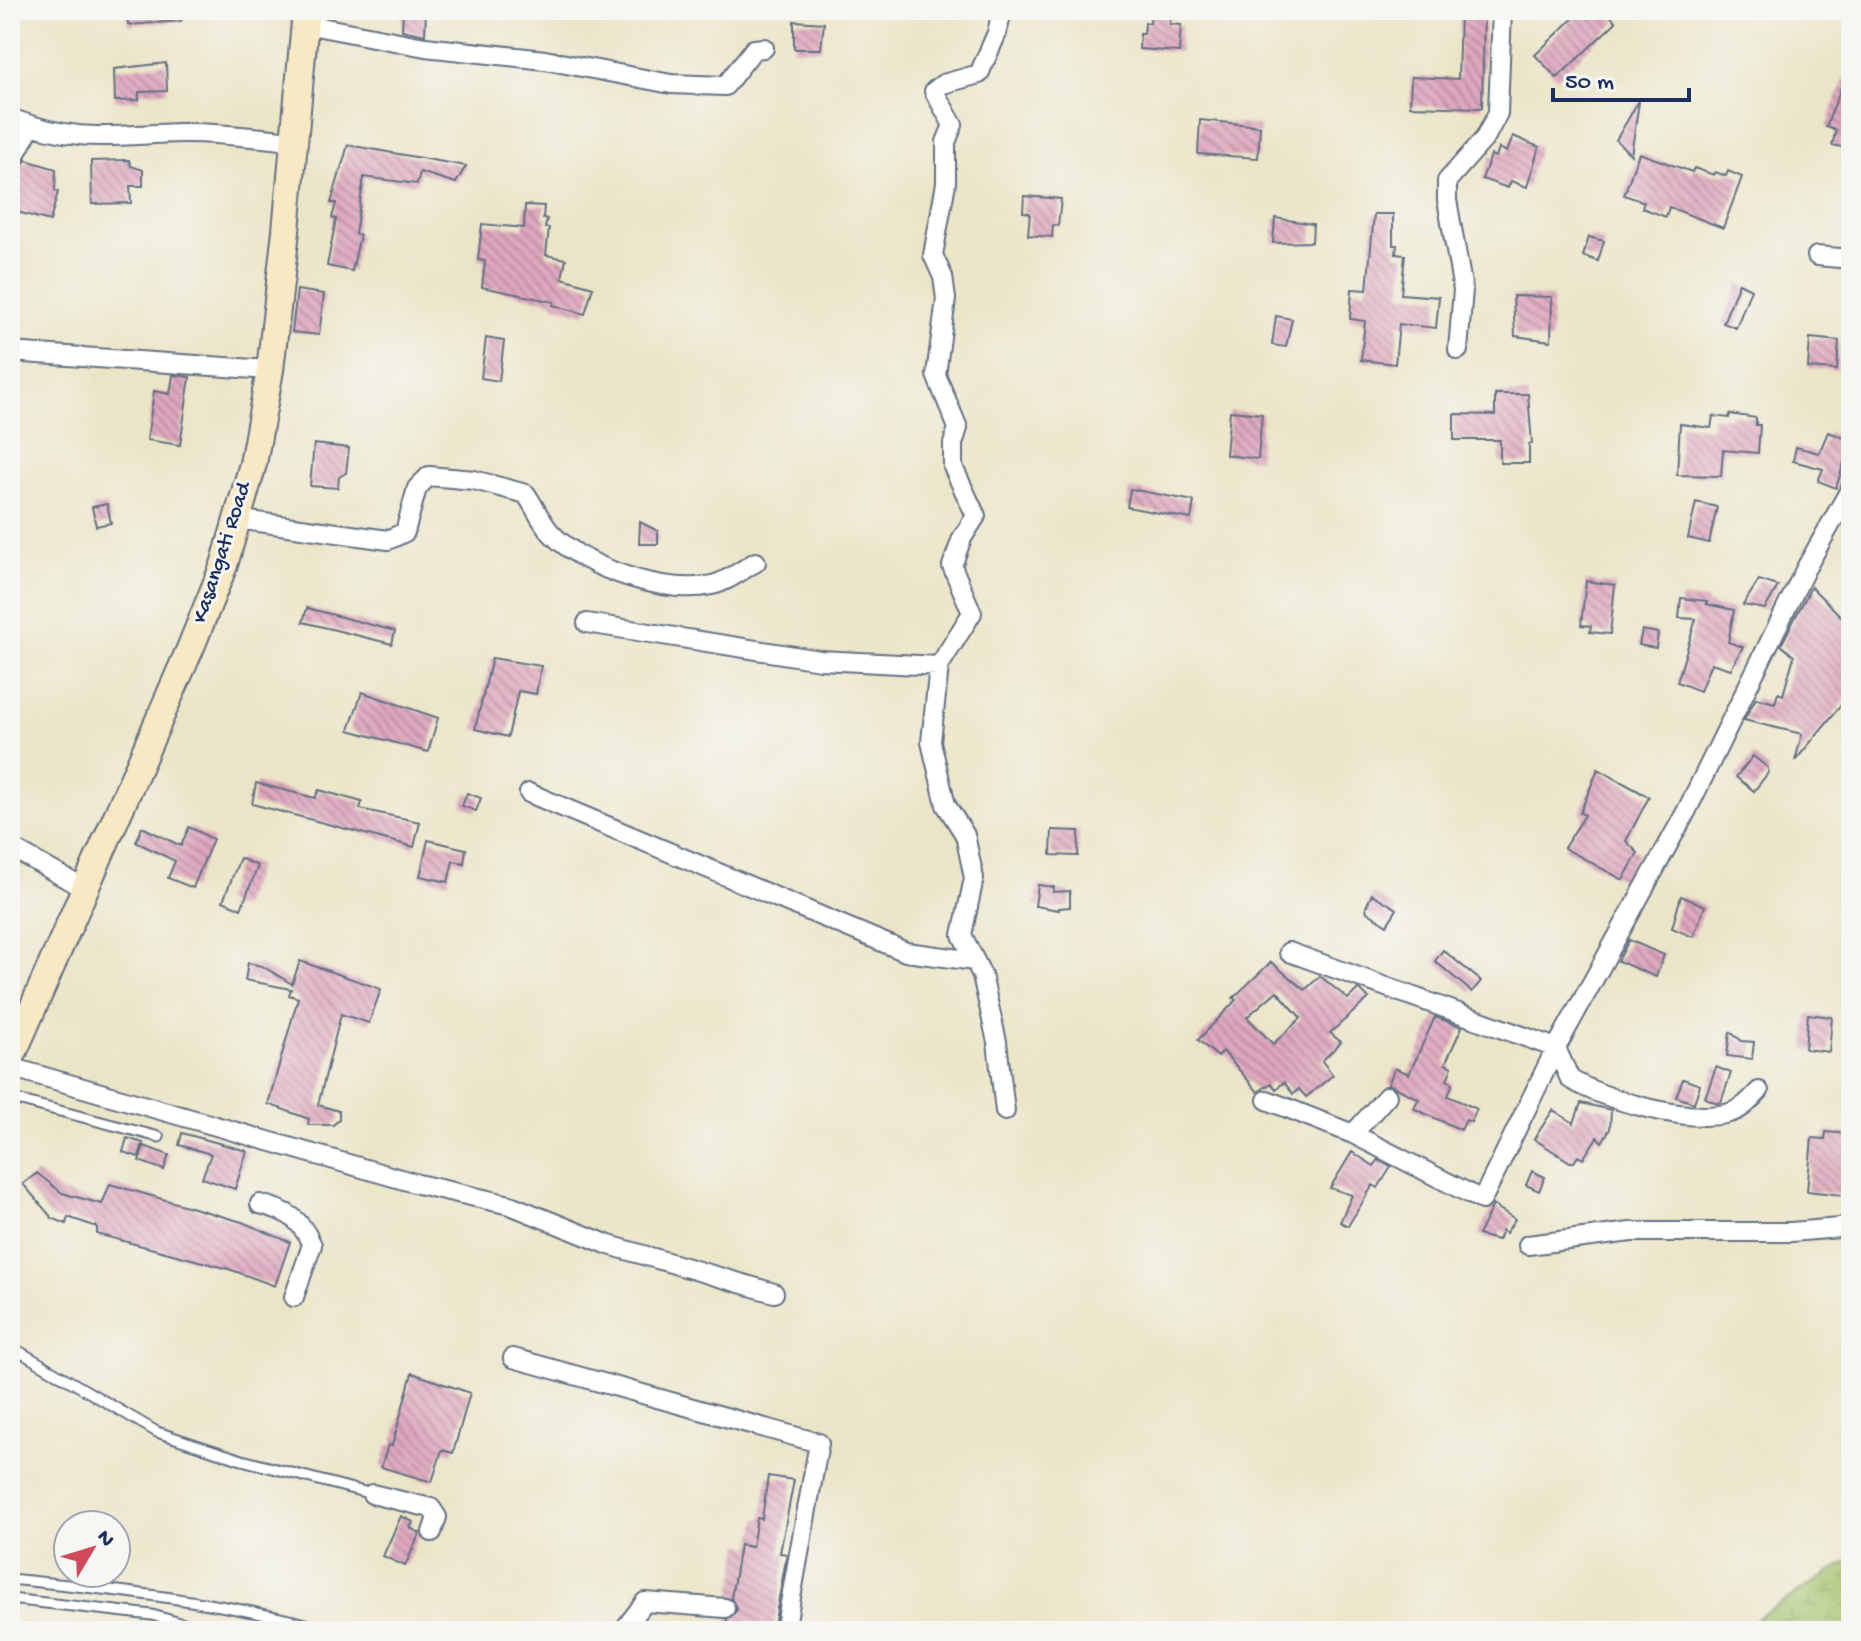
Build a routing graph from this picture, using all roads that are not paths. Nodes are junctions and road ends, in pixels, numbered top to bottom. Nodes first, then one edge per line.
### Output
1 (1002, 10) edge
2 (1502, 10) edge
3 (306, 17) edge
4 (764, 48) dead end
5 (10, 118) edge
6 (31, 126) junction
7 (293, 141) junction
8 (10, 164) edge
9 (1817, 256) dead end
10 (1851, 259) edge
11 (1458, 350) dead end
12 (10, 352) edge
13 (270, 370) junction
14 (1851, 488) edge
15 (236, 519) junction
16 (756, 562) dead end
17 (587, 623) dead end
18 (939, 666) junction
19 (529, 793) dead end
20 (10, 847) edge
21 (83, 888) junction
22 (1289, 952) dead end
23 (975, 961) junction
24 (19, 1013) edge
25 (1556, 1048) junction
26 (10, 1060) edge
27 (10, 1067) edge
28 (1759, 1091) dead end
29 (1387, 1096) dead end
30 (10, 1098) edge
31 (1267, 1100) dead end
32 (1005, 1111) dead end
33 (1353, 1134) junction
34 (159, 1137) dead end
35 (260, 1204) dead end
36 (1851, 1227) edge
37 (1528, 1245) dead end
38 (774, 1293) dead end
39 (294, 1297) dead end
40 (10, 1346) edge
41 (513, 1358) dead end
42 (372, 1494) joint
43 (432, 1532) dead end
44 (10, 1579) edge
45 (10, 1599) edge
46 (725, 1608) dead end
47 (208, 1631) edge
48 (333, 1631) edge
49 (623, 1631) edge
50 (785, 1631) edge

1 - 18 street
2 - 11 street
3 - 4 street
3 - 7 street, Kasangati Road
5 - 6 street
6 - 7 street
6 - 8 street
7 - 13 street, Kasangati Road
9 - 10 street
12 - 13 street
13 - 15 street, Kasangati Road
14 - 25 street
15 - 16 street
15 - 21 street, Kasangati Road
17 - 18 street
18 - 23 street
19 - 23 street
20 - 21 street
21 - 24 street, Kasangati Road
22 - 25 street
23 - 32 street
24 - 26 street, Kasangati Road
25 - 28 street
25 - 33 street
27 - 38 street
29 - 33 street
30 - 34 lane
31 - 33 street
35 - 39 street
36 - 37 street
40 - 42 lane
41 - 50 street
42 - 43 street
44 - 48 lane
45 - 47 lane
46 - 49 street

